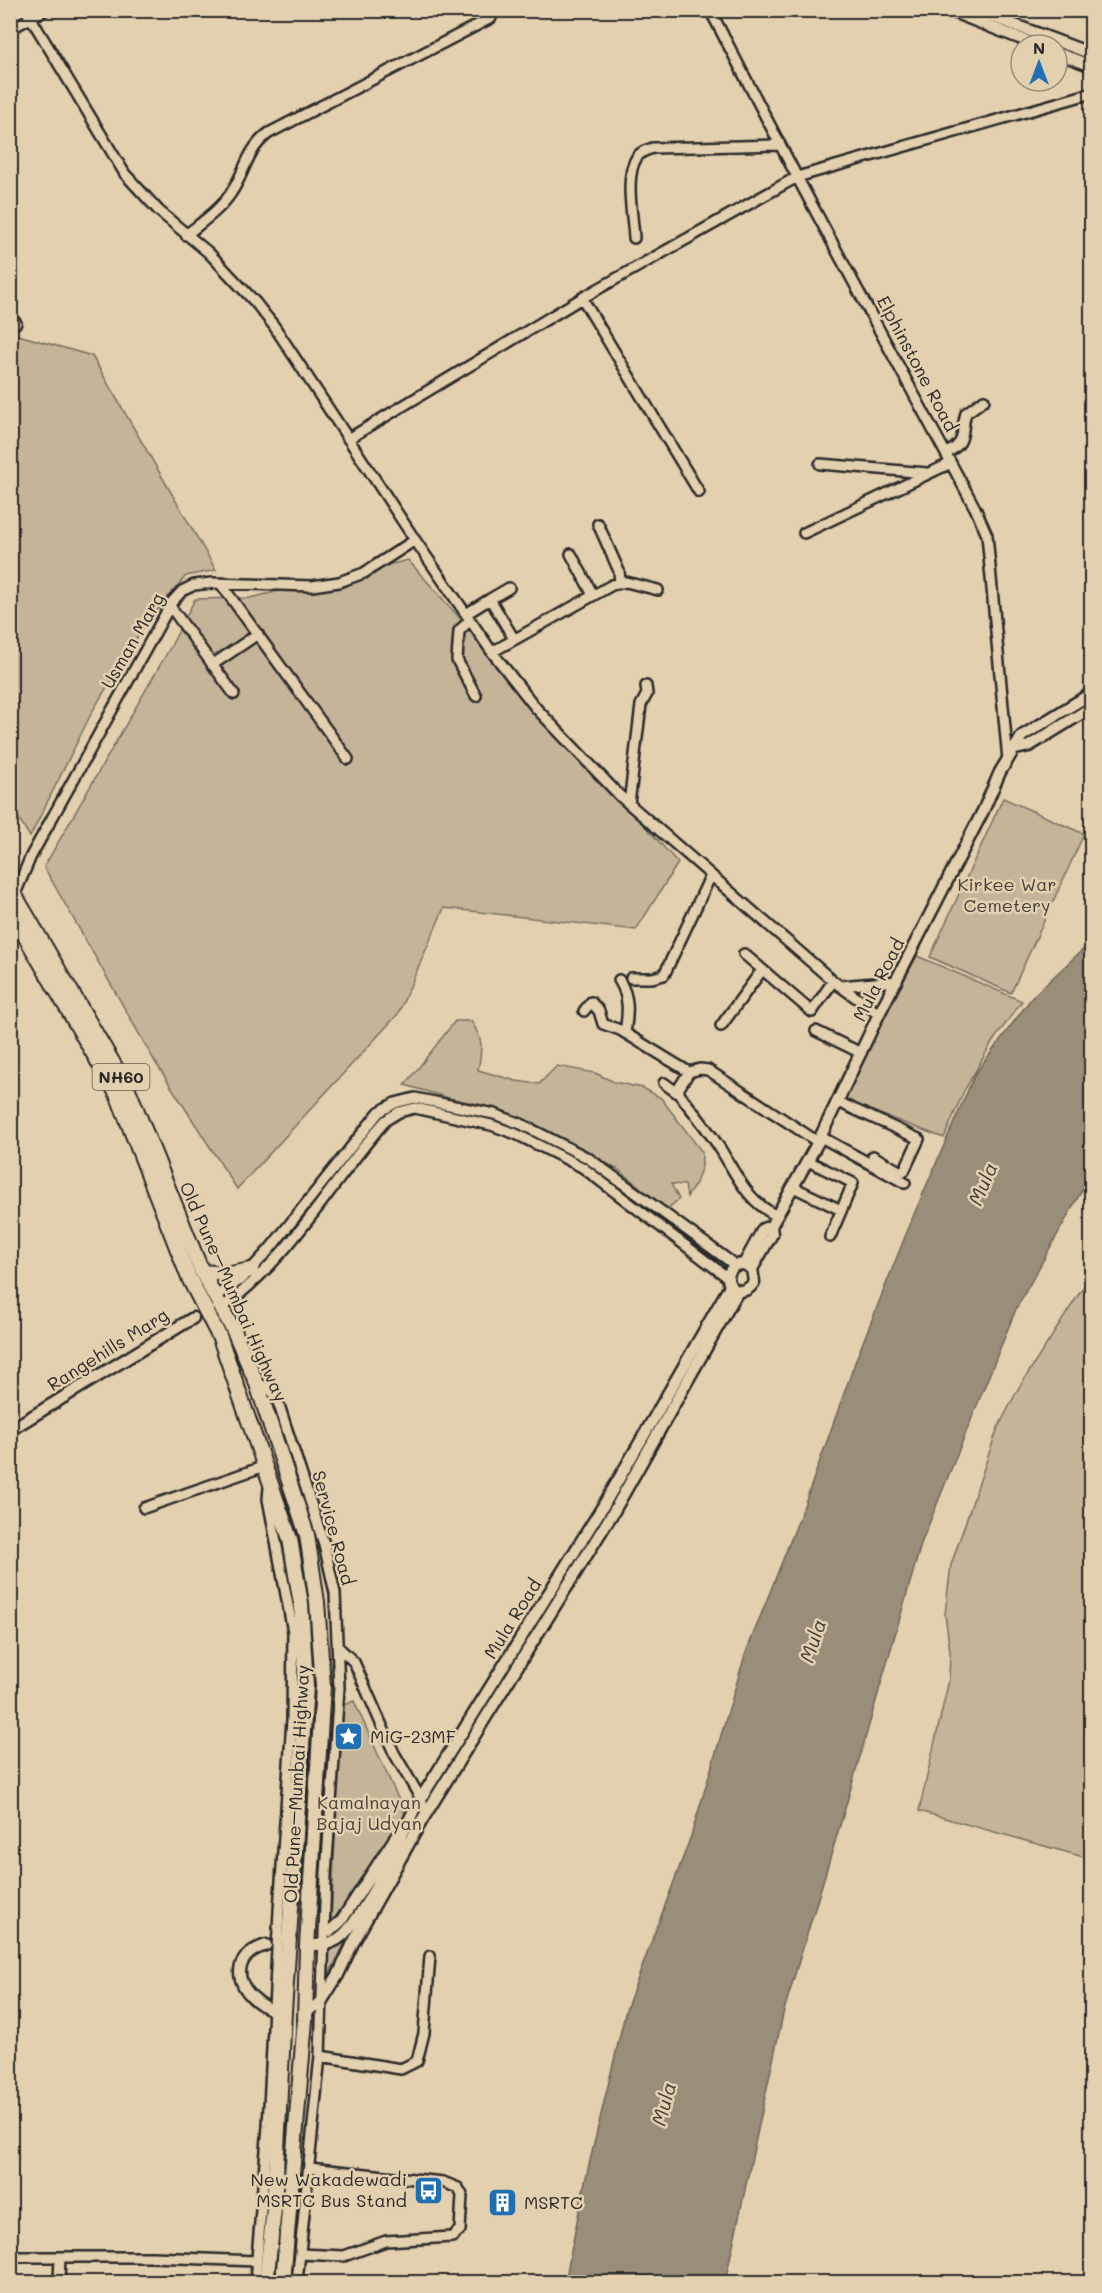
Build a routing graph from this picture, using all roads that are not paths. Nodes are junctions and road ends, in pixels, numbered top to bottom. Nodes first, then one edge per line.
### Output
1 (45, 10) edge
2 (488, 10) edge
3 (710, 10) edge
4 (948, 10) edge
5 (975, 10) edge
6 (28, 14) edge
7 (10, 29) edge
8 (1009, 34) edge
9 (1092, 54) edge
10 (1069, 57) edge
11 (1092, 66) edge
12 (1092, 93) edge
13 (780, 145) junction
14 (797, 177) junction
15 (186, 235) junction
16 (634, 238) dead end
17 (582, 298) junction
18 (984, 400) dead end
19 (348, 439) junction
20 (946, 453) junction
21 (951, 463) junction
22 (820, 464) dead end
23 (929, 473) junction
24 (699, 492) dead end
25 (598, 524) dead end
26 (804, 533) dead end
27 (415, 540) junction
28 (571, 554) dead end
29 (620, 582) junction
30 (221, 584) junction
31 (509, 588) dead end
32 (658, 590) dead end
33 (593, 596) junction
34 (490, 599) junction
35 (171, 606) junction
36 (468, 617) junction
37 (258, 634) junction
38 (514, 639) junction
39 (492, 652) junction
40 (212, 664) junction
41 (646, 686) dead end
42 (1092, 693) edge
43 (234, 694) dead end
44 (476, 696) dead end
45 (1092, 707) edge
46 (1016, 749) junction
47 (348, 759) dead end
48 (1008, 760) junction
49 (628, 804) junction
50 (711, 875) junction
51 (13, 891) edge
52 (10, 910) edge
53 (744, 954) dead end
54 (762, 970) junction
55 (632, 978) dead end
56 (619, 980) dead end
57 (897, 981) junction
58 (837, 984) junction
59 (584, 1011) dead end
60 (879, 1014) junction
61 (721, 1026) dead end
62 (816, 1031) dead end
63 (626, 1033) junction
64 (861, 1053) junction
65 (690, 1072) junction
66 (664, 1083) dead end
67 (678, 1094) junction
68 (838, 1102) junction
69 (820, 1140) junction
70 (873, 1156) dead end
71 (808, 1161) junction
72 (905, 1183) dead end
73 (793, 1187) junction
74 (841, 1210) junction
75 (774, 1221) junction
76 (830, 1237) dead end
77 (744, 1266) junction
78 (251, 1270) junction
79 (202, 1272) junction
80 (732, 1284) junction
81 (218, 1303) junction
82 (205, 1310) junction
83 (257, 1384) junction
84 (10, 1430) edge
85 (267, 1472) junction
86 (144, 1508) dead end
87 (337, 1646) junction
88 (421, 1799) junction
89 (426, 1812) junction
90 (410, 1818) junction
91 (330, 1931) tunnel mouth
92 (323, 1944) junction
93 (266, 1945) tunnel mouth
94 (307, 1946) junction
95 (430, 1956) dead end
96 (321, 2002) junction
97 (279, 2012) junction
98 (305, 2013) junction
99 (320, 2056) junction
100 (309, 2168) junction
101 (300, 2254) junction
102 (10, 2257) edge
103 (60, 2257) junction
104 (257, 2261) junction
105 (58, 2283) edge
106 (255, 2283) edge
107 (266, 2283) edge
108 (283, 2283) edge
109 (297, 2283) edge

1 - 6 street
2 - 15 street
3 - 13 street, Elphinstone Road
4 - 8 main road
5 - 9 main road
6 - 7 street
6 - 15 street
10 - 11 main road
12 - 14 street
13 - 14 street, Elphinstone Road
13 - 16 street
14 - 17 street
14 - 20 street, Elphinstone Road
15 - 19 street
17 - 19 street
17 - 24 street
18 - 20 street
19 - 27 street
20 - 21 street, Elphinstone Road
21 - 23 street
21 - 48 street, Elphinstone Road
22 - 23 street
23 - 26 street
25 - 29 street
27 - 30 street, Usman Marg
27 - 36 street
28 - 33 street
29 - 32 street
29 - 33 street
30 - 35 street, Usman Marg
30 - 37 street
31 - 34 street
33 - 38 street
34 - 36 street
34 - 38 street
35 - 40 street
35 - 51 street, Usman Marg
36 - 39 street
36 - 44 street
37 - 40 street
37 - 47 street
38 - 39 street
39 - 49 street
40 - 43 street
41 - 49 street
42 - 46 main road, Mula Road
45 - 46 main road
46 - 48 main road, Mula Road
48 - 57 main road, Mula Road
49 - 50 street
50 - 55 street
50 - 58 street
51 - 79 highway, Old Pune–Mumbai Highway / NH60
52 - 82 highway, Old Pune–Mumbai Highway / NH60
53 - 54 street
54 - 58 street
54 - 61 street
56 - 63 street
57 - 58 street
57 - 60 main road, Mula Road
58 - 60 street
59 - 63 street
60 - 64 main road, Mula Road
62 - 64 street
63 - 65 street
64 - 68 main road, Mula Road
65 - 67 street
65 - 69 street
66 - 67 street
67 - 75 street
68 - 69 main road, Mula Road
68 - 70 street
69 - 71 main road, Mula Road
69 - 72 street
71 - 73 main road, Mula Road
71 - 74 street
73 - 74 street
73 - 75 main road, Mula Road
74 - 76 street
75 - 77 main road, Mula Road
77 - 78 street
77 - 80 main road, Mula Road
77 - 80 main road, Mula Road
78 - 79 highway
78 - 81 street
79 - 81 highway, Old Pune–Mumbai Highway / NH60
80 - 81 street
80 - 88 main road, Mula Road
80 - 89 main road
81 - 82 main road
81 - 83 highway, Old Pune–Mumbai Highway / NH60
82 - 84 main road, Rangehills Marg
82 - 85 highway, Old Pune–Mumbai Highway / NH60
83 - 87 street, Service Road
83 - 94 highway, Old Pune–Mumbai Highway / NH60
85 - 86 street
85 - 97 highway, Old Pune–Mumbai Highway / NH60
87 - 88 street
87 - 92 street, Service Road
88 - 89 street
88 - 90 main road, Mula Road
89 - 96 main road
90 - 91 main road
90 - 92 main road, Mula Road
92 - 94 main road, Mula Road
92 - 96 street, Service Road
93 - 97 main road
94 - 98 highway, Old Pune–Mumbai Highway / NH60
95 - 99 street
96 - 98 main road
96 - 99 street, Service Road
97 - 104 street
97 - 107 highway, Old Pune–Mumbai Highway / NH60
98 - 108 highway, Old Pune–Mumbai Highway / NH60
99 - 100 street, Service Road
100 - 101 street, Service Road
100 - 101 street
101 - 109 street, Service Road
102 - 103 street
103 - 104 street
103 - 105 street
104 - 106 street

